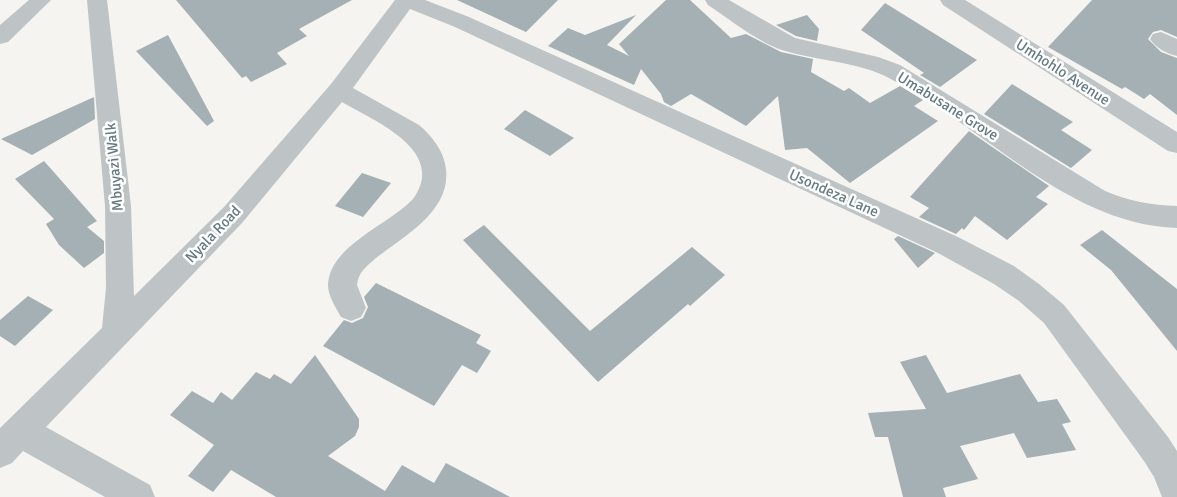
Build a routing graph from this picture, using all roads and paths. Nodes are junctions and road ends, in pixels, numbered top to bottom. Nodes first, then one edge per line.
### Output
1 (41, 0) edge
2 (97, 0) edge
3 (406, 0) edge
4 (715, 0) edge
5 (950, 0) edge
6 (0, 38) edge
7 (339, 90) junction
8 (1153, 129) junction
9 (1177, 131) edge
10 (1177, 144) edge
11 (1177, 217) edge
12 (351, 308) dead end
13 (116, 334) junction
14 (11, 441) edge
15 (1177, 491) edge
16 (138, 497) edge

1 - 6 street
2 - 13 street, Mbuyazi Walk
3 - 7 street, Nyala Road
3 - 15 street, Usondeza Lane
4 - 11 street, Umabusane Grove
5 - 8 street, Umhohlo Avenue
7 - 12 street
7 - 13 street, Nyala Road
8 - 9 street
8 - 10 street, Umhohlo Avenue
13 - 14 street, Nyala Road
14 - 16 street

